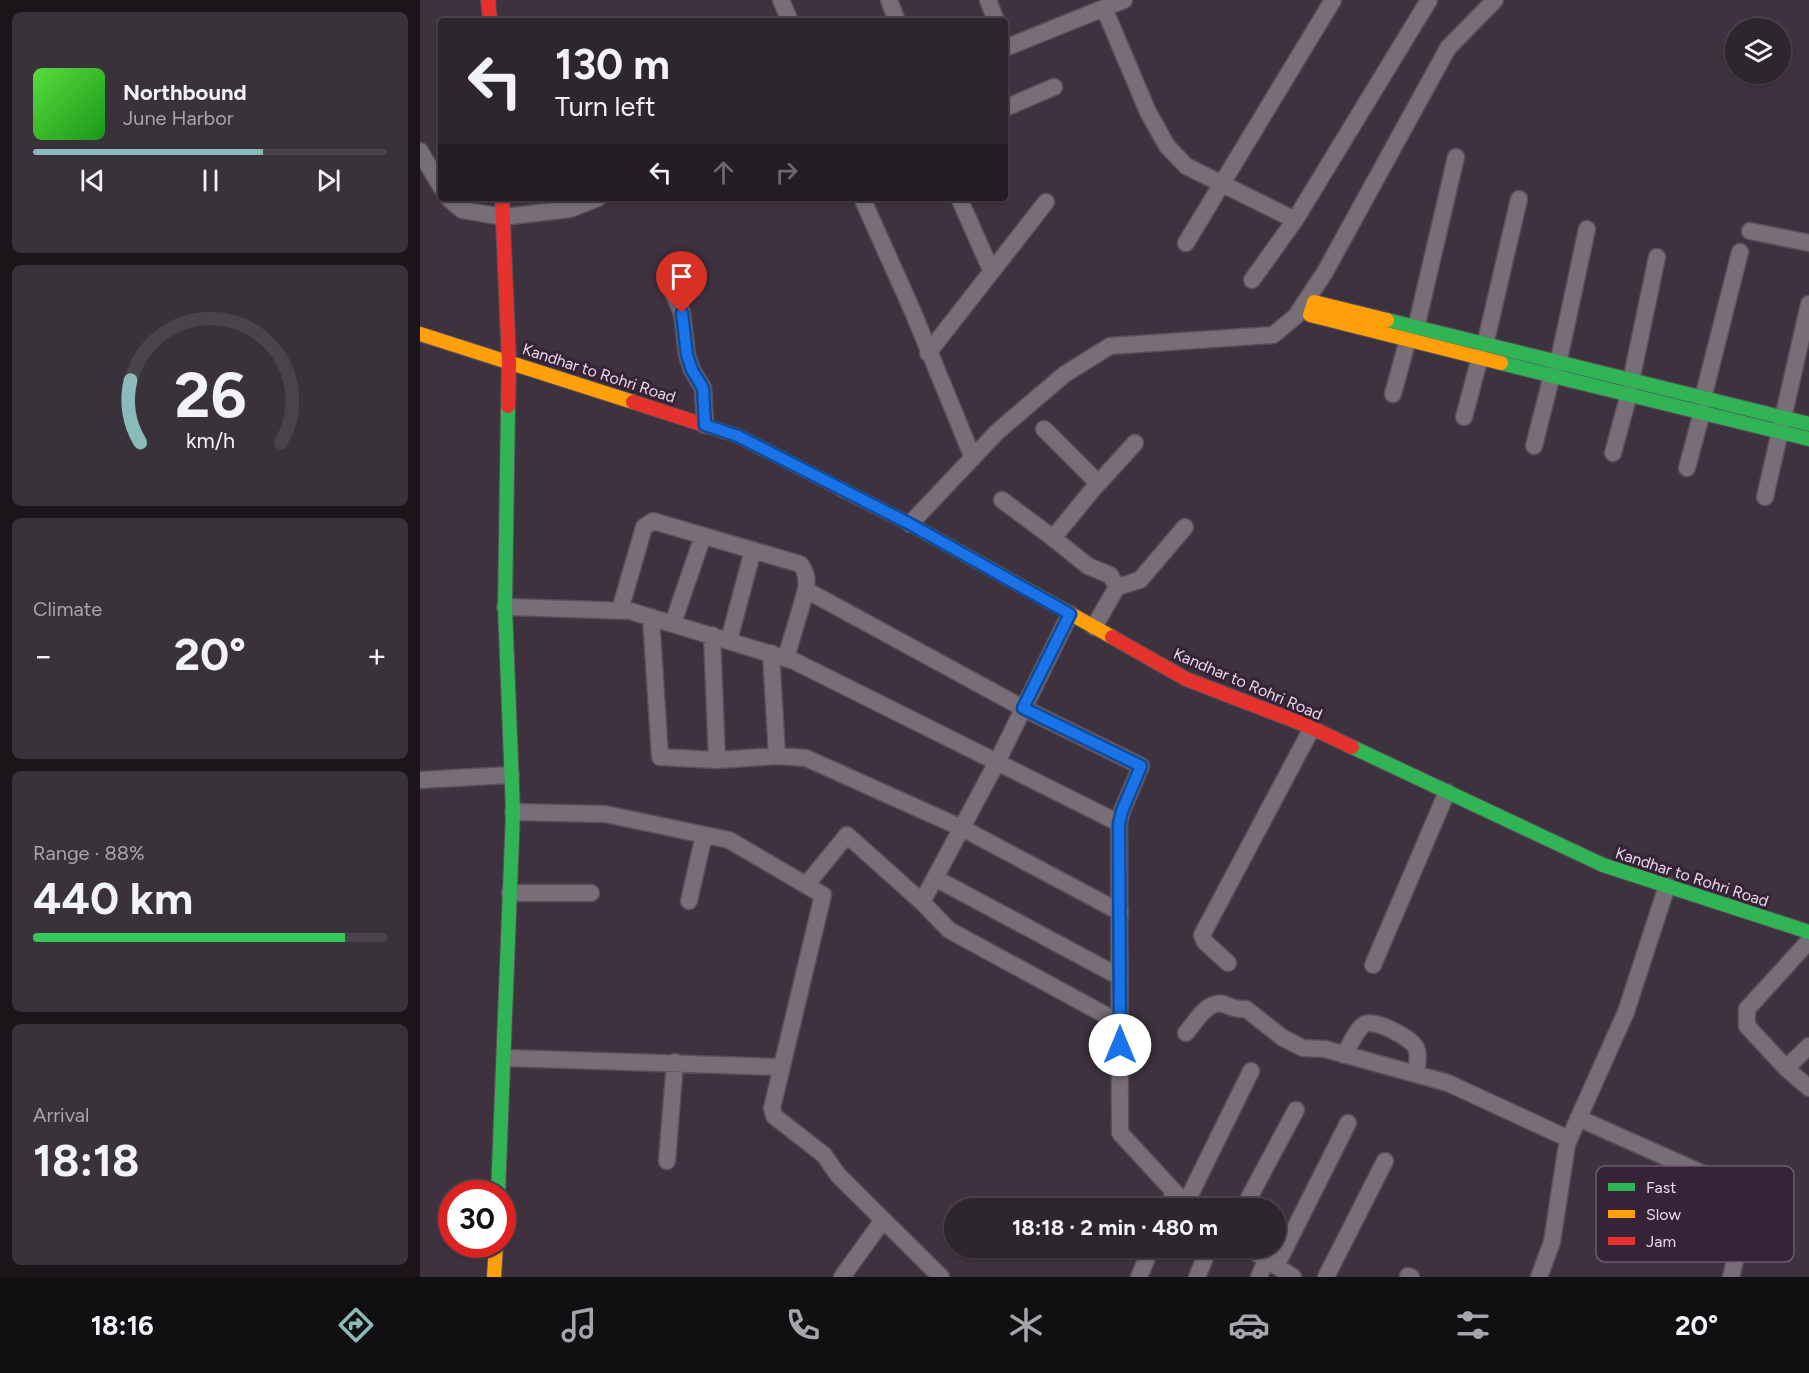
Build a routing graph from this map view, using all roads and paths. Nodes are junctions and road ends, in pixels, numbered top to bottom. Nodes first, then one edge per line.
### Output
1 (488, 0) edge
2 (781, 0) edge
3 (889, 0) edge
4 (988, 0) edge
5 (1124, 0) edge
6 (1333, 0) edge
7 (1429, 0) edge
8 (1495, 0) edge
9 (1096, 3) edge
10 (490, 18) edge
11 (789, 18) edge
12 (896, 18) edge
13 (995, 18) edge
14 (1008, 43) edge
15 (1054, 87) dead end
16 (1008, 107) edge
17 (420, 151) edge
18 (1456, 157) dead end
19 (438, 182) edge
20 (1222, 183) junction
21 (1519, 199) dead end
22 (452, 201) edge
23 (502, 201) edge
24 (590, 201) edge
25 (863, 201) edge
26 (960, 201) edge
27 (1046, 202) dead end
28 (504, 217) junction
29 (1295, 220) junction
30 (1587, 229) dead end
31 (1750, 231) dead end
32 (1186, 243) dead end
33 (1809, 243) edge
34 (1740, 252) dead end
35 (1657, 257) dead end
36 (991, 270) junction
37 (1252, 280) dead end
38 (674, 295) dead end
39 (1809, 304) edge
40 (420, 334) edge
41 (1412, 334) junction
42 (1483, 351) junction
43 (928, 353) junction
44 (509, 361) junction
45 (1555, 369) junction
46 (1630, 387) junction
47 (1393, 394) dead end
48 (1703, 405) junction
49 (1464, 417) dead end
50 (1781, 424) junction
51 (1809, 424) edge
52 (705, 425) junction
53 (1044, 429) dead end
54 (1809, 439) edge
55 (1135, 443) dead end
56 (1534, 446) dead end
57 (1613, 453) dead end
58 (973, 458) junction
59 (1687, 468) dead end
60 (1098, 483) junction
61 (1765, 497) dead end
62 (1002, 500) dead end
63 (910, 524) junction
64 (1185, 527) dead end
65 (704, 536) junction
66 (1053, 538) junction
67 (753, 550) junction
68 (1117, 587) junction
69 (806, 590) junction
70 (505, 607) junction
71 (620, 610) junction
72 (1070, 614) junction
73 (651, 617) junction
74 (673, 623) junction
75 (1094, 627) junction
76 (712, 635) junction
77 (729, 640) junction
78 (779, 656) junction
79 (1023, 708) junction
80 (1312, 728) junction
81 (777, 756) junction
82 (717, 760) junction
83 (997, 762) junction
84 (511, 775) junction
85 (420, 780) edge
86 (1447, 792) junction
87 (513, 812) junction
88 (1119, 824) junction
89 (962, 828) junction
90 (705, 835) junction
91 (935, 878) junction
92 (807, 884) junction
93 (1666, 886) junction
94 (510, 893) junction
95 (591, 893) dead end
96 (689, 901) dead end
97 (922, 902) junction
98 (1120, 912) junction
99 (1809, 932) edge
100 (1809, 941) edge
101 (1228, 963) dead end
102 (1373, 965) dead end
103 (1120, 977) junction
104 (1120, 1023) junction
105 (1186, 1033) dead end
106 (1809, 1046) edge
107 (1344, 1055) junction
108 (505, 1058) junction
109 (675, 1062) junction
110 (781, 1067) junction
111 (1786, 1068) junction
112 (1251, 1071) dead end
113 (1416, 1074) junction
114 (1809, 1088) edge
115 (1296, 1110) dead end
116 (1578, 1118) junction
117 (1348, 1123) dead end
118 (1569, 1139) junction
119 (667, 1161) dead end
120 (1385, 1161) dead end
121 (1686, 1166) edge
122 (499, 1180) edge
123 (1182, 1198) edge
124 (1187, 1198) edge
125 (1249, 1198) edge
126 (883, 1220) junction
127 (495, 1258) edge
128 (1147, 1258) edge
129 (1205, 1258) edge
130 (1264, 1258) edge
131 (1735, 1262) edge
132 (1271, 1263) junction
133 (494, 1277) edge
134 (842, 1277) edge
135 (941, 1277) edge
136 (1139, 1277) edge
137 (1197, 1277) edge
138 (1259, 1277) edge
139 (1293, 1277) edge
140 (1326, 1277) edge
141 (1539, 1277) edge
142 (1731, 1277) edge

1 - 10 street
2 - 11 street
3 - 12 street
4 - 13 street
5 - 9 street
6 - 20 street
7 - 29 street
8 - 58 street
9 - 14 street
9 - 20 street
15 - 16 street
17 - 19 street
18 - 41 street
20 - 29 street
20 - 32 street
21 - 42 street
22 - 28 street
23 - 28 street
24 - 28 street
25 - 43 street
26 - 36 street
27 - 36 street
28 - 44 street
29 - 37 street
30 - 45 street
31 - 33 street
34 - 48 street
35 - 46 street
36 - 43 street
38 - 52 street
39 - 50 street
40 - 44 street, Kandhar to Rohri Road
41 - 41 street
41 - 42 street
41 - 47 street
42 - 45 street
42 - 49 street
43 - 58 street
44 - 52 street, Kandhar to Rohri Road
44 - 70 street
45 - 46 street
45 - 56 street
46 - 48 street
46 - 57 street
48 - 50 street
48 - 59 street
50 - 51 street
50 - 54 street
50 - 61 street
52 - 63 street, Kandhar to Rohri Road
53 - 60 street
55 - 60 street
58 - 63 street
60 - 66 street
62 - 66 street
63 - 72 street, Kandhar to Rohri Road
64 - 68 street
65 - 67 street
65 - 71 street
65 - 74 street
66 - 68 street
67 - 69 street
67 - 77 street
68 - 75 street
69 - 78 street
69 - 79 street
70 - 71 street
70 - 84 street
71 - 73 street
72 - 75 street, Kandhar to Rohri Road
72 - 79 street
73 - 74 street
73 - 82 street
74 - 76 street
75 - 80 street, Kandhar to Rohri Road
76 - 77 street
76 - 82 street
77 - 78 street
78 - 81 street
78 - 83 street
79 - 83 street
79 - 88 street
80 - 86 street, Kandhar to Rohri Road
80 - 101 street
81 - 82 street
81 - 89 street
83 - 88 street
83 - 89 street
84 - 85 street
84 - 87 street
86 - 93 street, Kandhar to Rohri Road
86 - 102 street
87 - 90 street
87 - 94 street
88 - 98 street
89 - 91 street
89 - 98 street
90 - 92 street
90 - 96 street
91 - 97 street
91 - 103 street
92 - 97 street
92 - 110 street
93 - 99 street, Kandhar to Rohri Road
93 - 116 street
94 - 95 street
94 - 108 street
97 - 104 street
98 - 103 street
100 - 111 street
103 - 104 street
104 - 123 street
105 - 107 street
106 - 111 street
107 - 113 street
107 - 113 street
108 - 109 street
108 - 122 street
109 - 110 street
109 - 119 street
110 - 126 street
111 - 114 street
112 - 124 street
113 - 118 street
115 - 125 street
116 - 118 street
116 - 121 street
117 - 132 street
118 - 141 street
120 - 140 street
126 - 134 street
126 - 135 street
127 - 133 street
128 - 136 street
129 - 137 street
130 - 132 street
131 - 142 street
132 - 138 street
132 - 139 street

